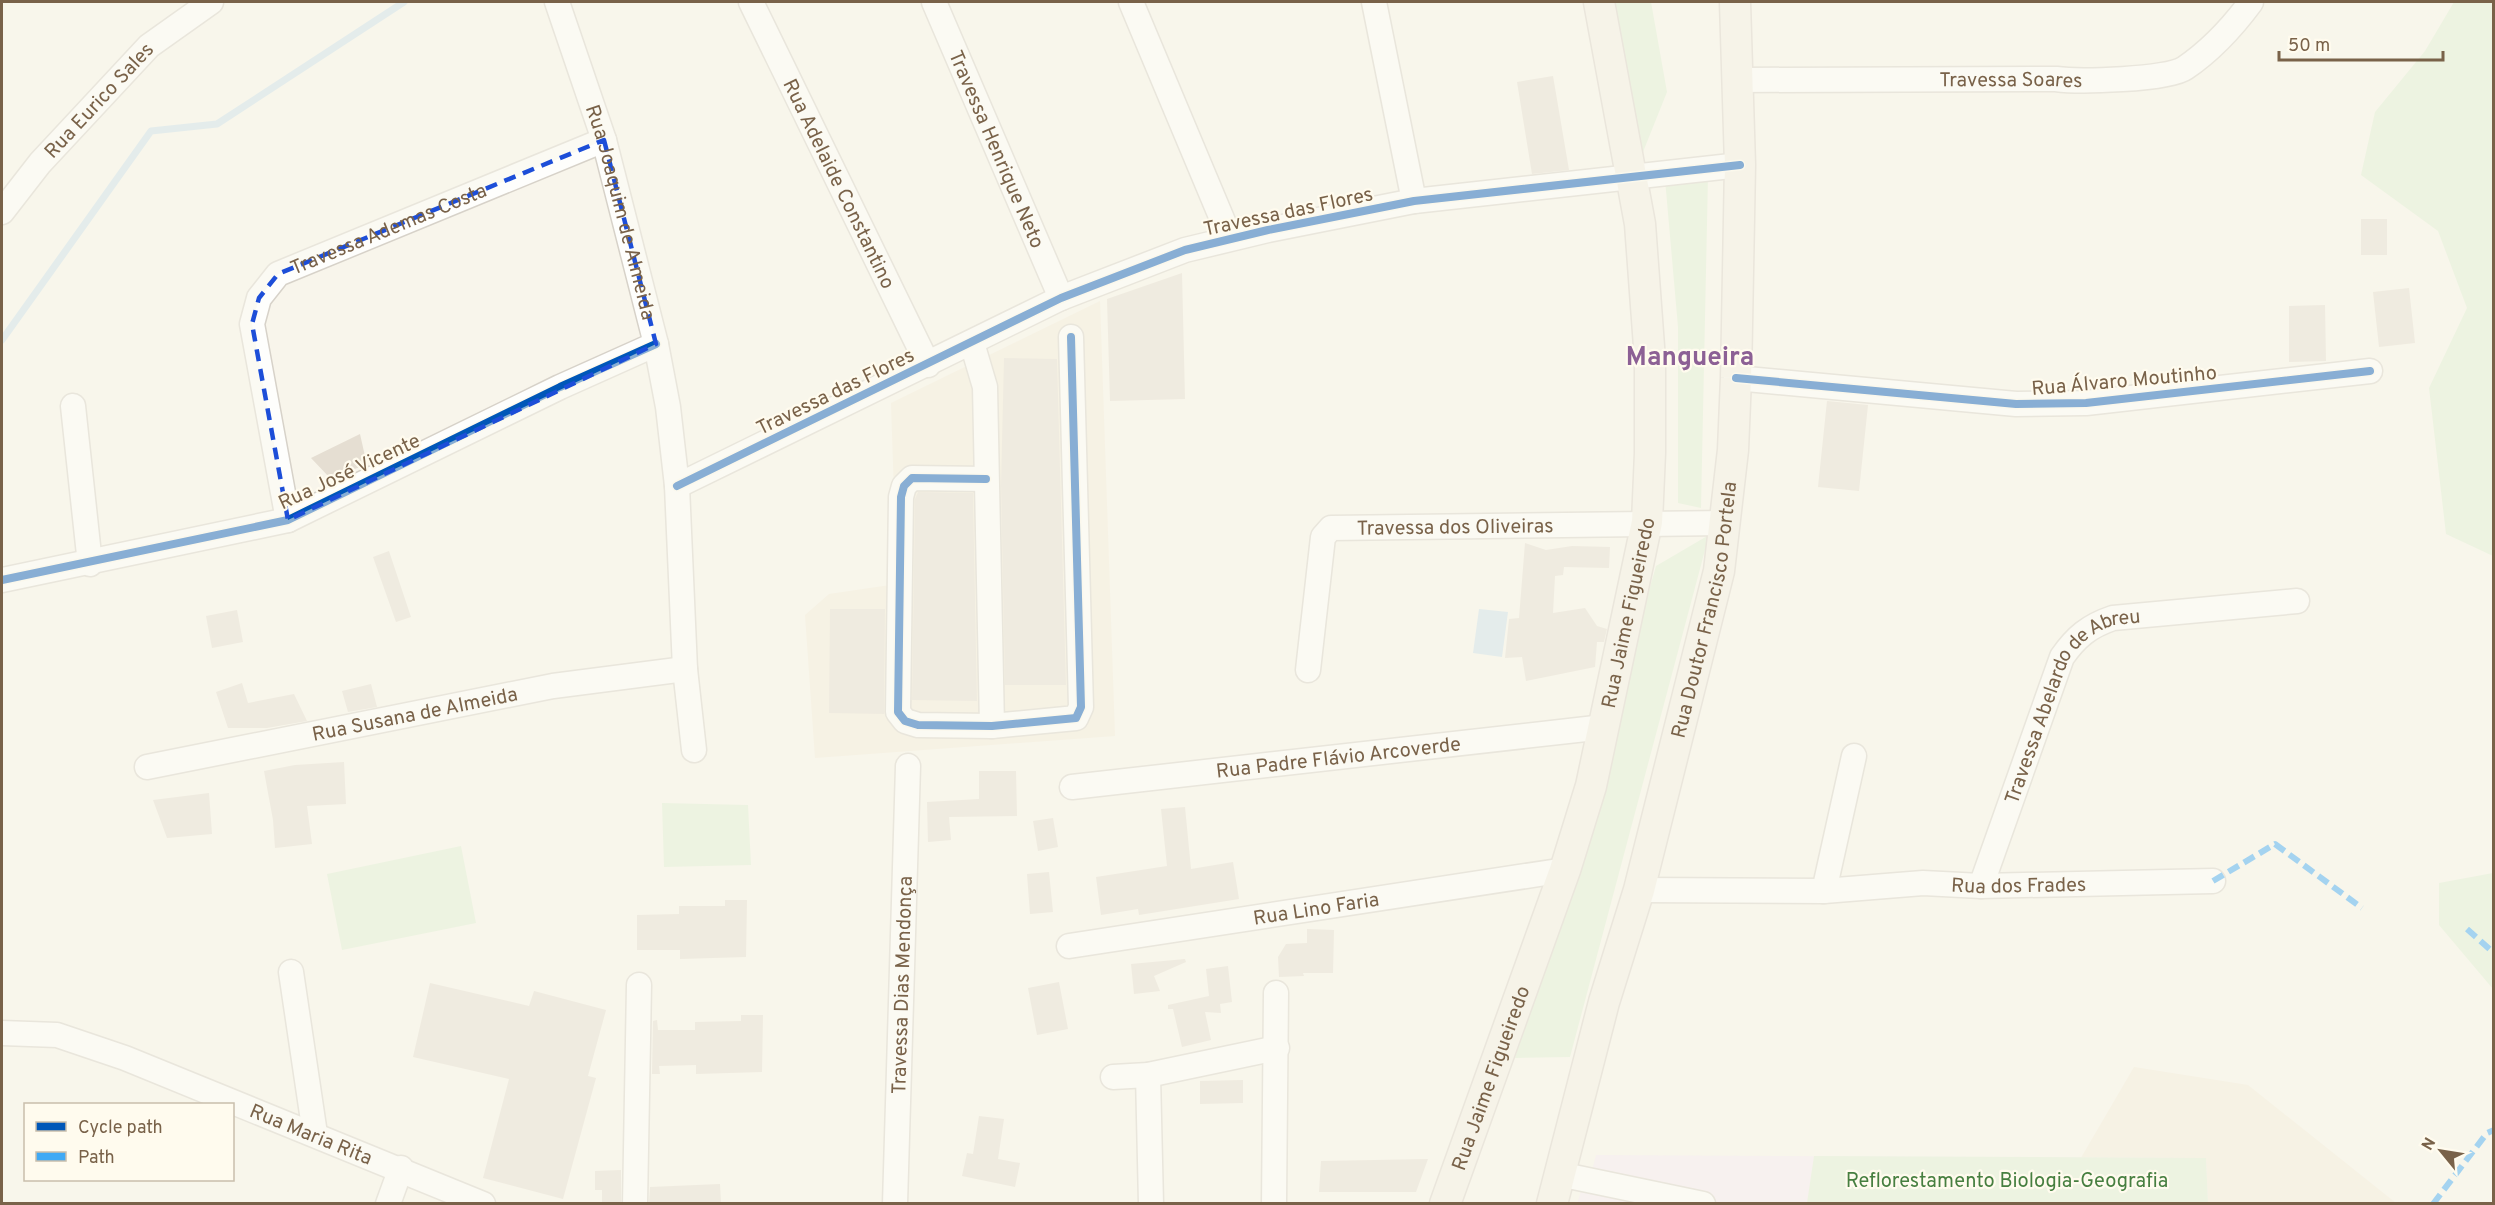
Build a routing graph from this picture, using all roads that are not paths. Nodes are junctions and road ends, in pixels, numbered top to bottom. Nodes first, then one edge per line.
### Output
1 (211, 2) edge
2 (557, 2) edge
3 (751, 2) edge
4 (934, 2) edge
5 (1131, 2) edge
6 (1374, 2) edge
7 (1599, 2) edge
8 (1735, 2) edge
9 (2251, 2) edge
10 (1739, 80) junction
11 (604, 140) junction
12 (1740, 165) junction
13 (1634, 176) junction
14 (1414, 201) junction
15 (2, 212) edge
16 (1230, 238) junction
17 (1061, 298) junction
18 (1071, 337) dead end
19 (972, 343) junction
20 (656, 344) junction
21 (928, 365) junction
22 (2370, 371) dead end
23 (1736, 378) junction
24 (73, 406) dead end
25 (986, 480) junction
26 (677, 486) junction
27 (288, 520) junction
28 (1647, 522) junction
29 (1725, 523) junction
30 (90, 564) junction
31 (2, 580) edge
32 (2297, 601) dead end
33 (685, 669) junction
34 (1308, 670) dead end
35 (992, 726) junction
36 (1604, 727) junction
37 (694, 750) dead end
38 (1854, 756) dead end
39 (908, 766) dead end
40 (147, 767) dead end
41 (1072, 787) dead end
42 (1565, 870) junction
43 (2213, 881) dead end
44 (1981, 886) junction
45 (1639, 890) junction
46 (1824, 891) junction
47 (1069, 946) dead end
48 (291, 972) dead end
49 (639, 985) dead end
50 (1276, 993) dead end
51 (2, 1033) edge
52 (1276, 1048) junction
53 (1148, 1075) junction
54 (1113, 1077) dead end
55 (315, 1134) junction
56 (401, 1168) junction
57 (1559, 1174) junction
58 (388, 1203) edge
59 (483, 1203) edge
60 (635, 1203) edge
61 (895, 1203) edge
62 (1151, 1203) edge
63 (1274, 1203) edge
64 (1445, 1203) edge
65 (1552, 1203) edge
66 (1703, 1203) edge

1 - 15 street, Rua Eurico Sales
2 - 11 street, Rua Joaquim de Almeida
3 - 21 street, Rua Adelaide Constantino
4 - 17 street, Travessa Henrique Neto
5 - 16 street
6 - 14 street
7 - 13 main road, Rua Jaime Figueiredo
8 - 10 main road, Rua Doutor Francisco Portela
9 - 10 street, Travessa Soares
10 - 12 main road, Rua Doutor Francisco Portela
11 - 20 street, Rua Joaquim de Almeida
11 - 27 street, Travessa Ademas Costa
12 - 13 street, Travessa das Flores
12 - 23 main road, Rua Doutor Francisco Portela
13 - 14 street, Travessa das Flores
13 - 28 main road, Rua Jaime Figueiredo
14 - 16 street, Travessa das Flores
16 - 17 street, Travessa das Flores
17 - 19 street, Travessa das Flores
18 - 35 street
19 - 21 street, Travessa das Flores
19 - 25 street
20 - 26 street, Rua Joaquim de Almeida
20 - 27 street, Rua José Vicente
21 - 26 street, Travessa das Flores
22 - 23 street, Rua Álvaro Moutinho
23 - 29 main road, Rua Doutor Francisco Portela
24 - 30 street
25 - 35 street
25 - 35 street
26 - 33 street, Rua Joaquim de Almeida
27 - 30 street, Rua José Vicente
28 - 29 street, Travessa dos Oliveiras
28 - 34 street, Travessa dos Oliveiras
28 - 36 main road, Rua Jaime Figueiredo
29 - 45 main road, Rua Doutor Francisco Portela
30 - 31 street, Rua José Vicente
32 - 44 street, Travessa Abelardo de Abreu
33 - 37 street, Rua Joaquim de Almeida
33 - 40 street, Rua Susana de Almeida
36 - 41 street, Rua Padre Flávio Arcoverde
36 - 42 main road, Rua Jaime Figueiredo
38 - 46 street
39 - 61 street, Travessa Dias Mendonça
42 - 47 street, Rua Lino Faria
42 - 64 main road, Rua Jaime Figueiredo
43 - 44 street, Rua dos Frades
44 - 46 street, Rua dos Frades
45 - 46 street, Rua dos Frades
45 - 57 main road, Rua Doutor Francisco Portela
48 - 55 street
49 - 60 street
50 - 52 street
51 - 55 street, Rua Maria Rita
52 - 53 street
52 - 63 street
53 - 54 street
53 - 62 street
55 - 56 street, Rua Maria Rita
56 - 58 street
56 - 59 street, Rua Maria Rita
57 - 65 main road, Rua Doutor Francisco Portela
57 - 66 street

